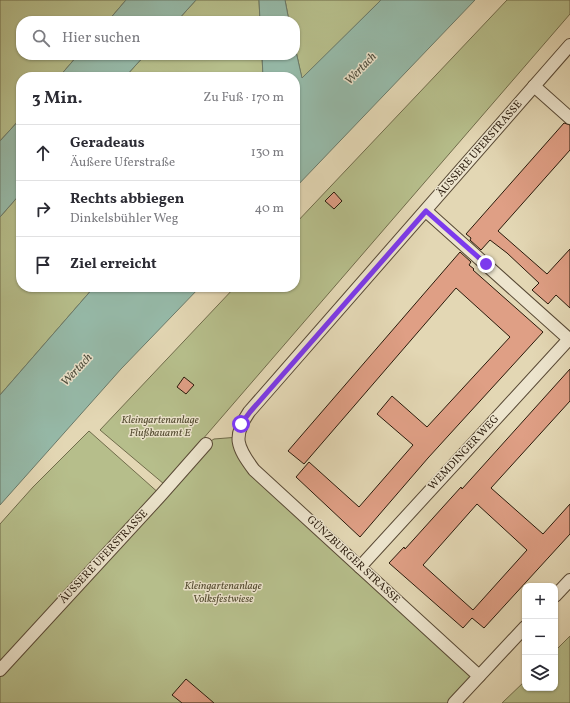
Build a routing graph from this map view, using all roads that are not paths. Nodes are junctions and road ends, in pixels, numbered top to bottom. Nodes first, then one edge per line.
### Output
1 (570, 45) edge
2 (534, 86) junction
3 (570, 118) edge
4 (426, 211) junction
5 (569, 339) edge
6 (239, 437) joint
7 (206, 444) dead end
8 (360, 567) junction
9 (570, 580) edge
10 (558, 593) edge
11 (522, 630) edge
12 (0, 670) edge
13 (479, 676) junction
14 (454, 703) edge

1 - 2 street, ÄUSSERE UFERSTRASSE
2 - 3 street
2 - 4 street, ÄUSSERE UFERSTRASSE
4 - 5 street
4 - 6 street, ÄUSSERE UFERSTRASSE
5 - 8 street, WEMDINGER WEG
6 - 8 street, GÜNZBURGER STRASSE
7 - 12 street, ÄUSSERE UFERSTRASSE
8 - 13 street, GÜNZBURGER STRASSE
9 - 10 street
11 - 13 street
13 - 14 street

